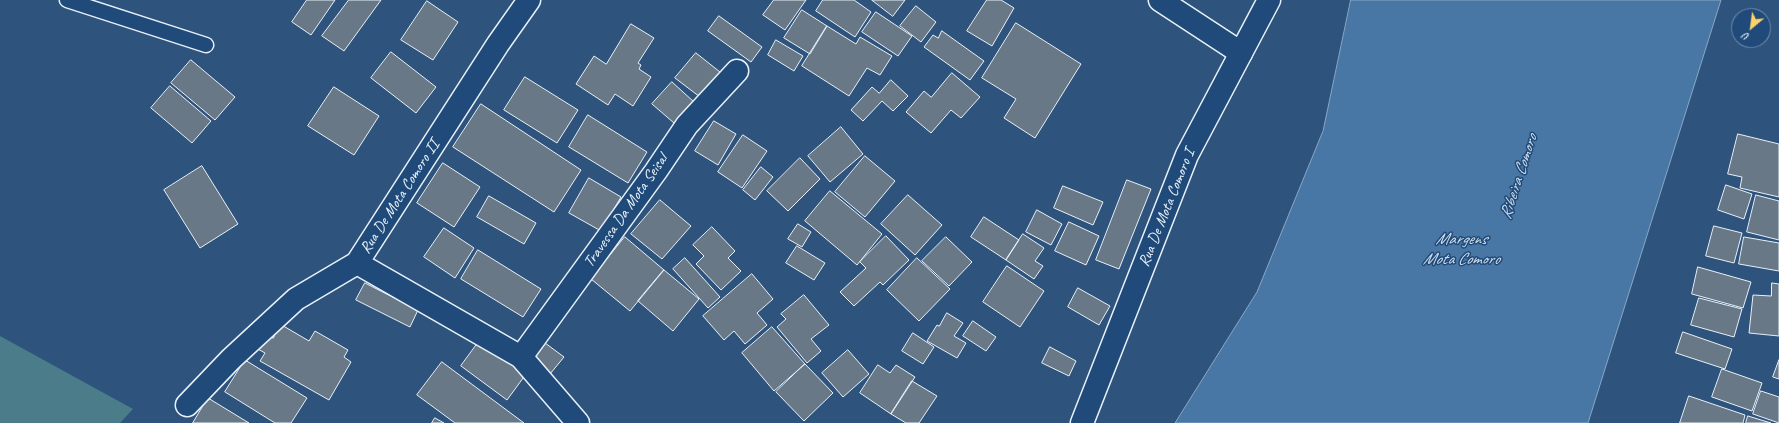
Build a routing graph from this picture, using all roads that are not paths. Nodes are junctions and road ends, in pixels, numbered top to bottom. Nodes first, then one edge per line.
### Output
1 (67, 0) edge
2 (529, 0) edge
3 (1160, 0) edge
4 (1269, 0) edge
5 (206, 45) dead end
6 (1241, 53) junction
7 (737, 71) dead end
8 (357, 263) junction
9 (521, 357) junction
10 (187, 405) dead end
11 (578, 423) edge
12 (1082, 423) edge

1 - 5 lane
2 - 8 street, Rua De Mota Comoro II
3 - 6 street
4 - 6 street, Rua De Mota Comoro I
6 - 12 street, Rua De Mota Comoro I
7 - 9 street, Travessa Da Mota Seisal
8 - 9 street, Rua De Mota Comoro II
8 - 10 street
9 - 11 street, Rua De Mota Comoro II

